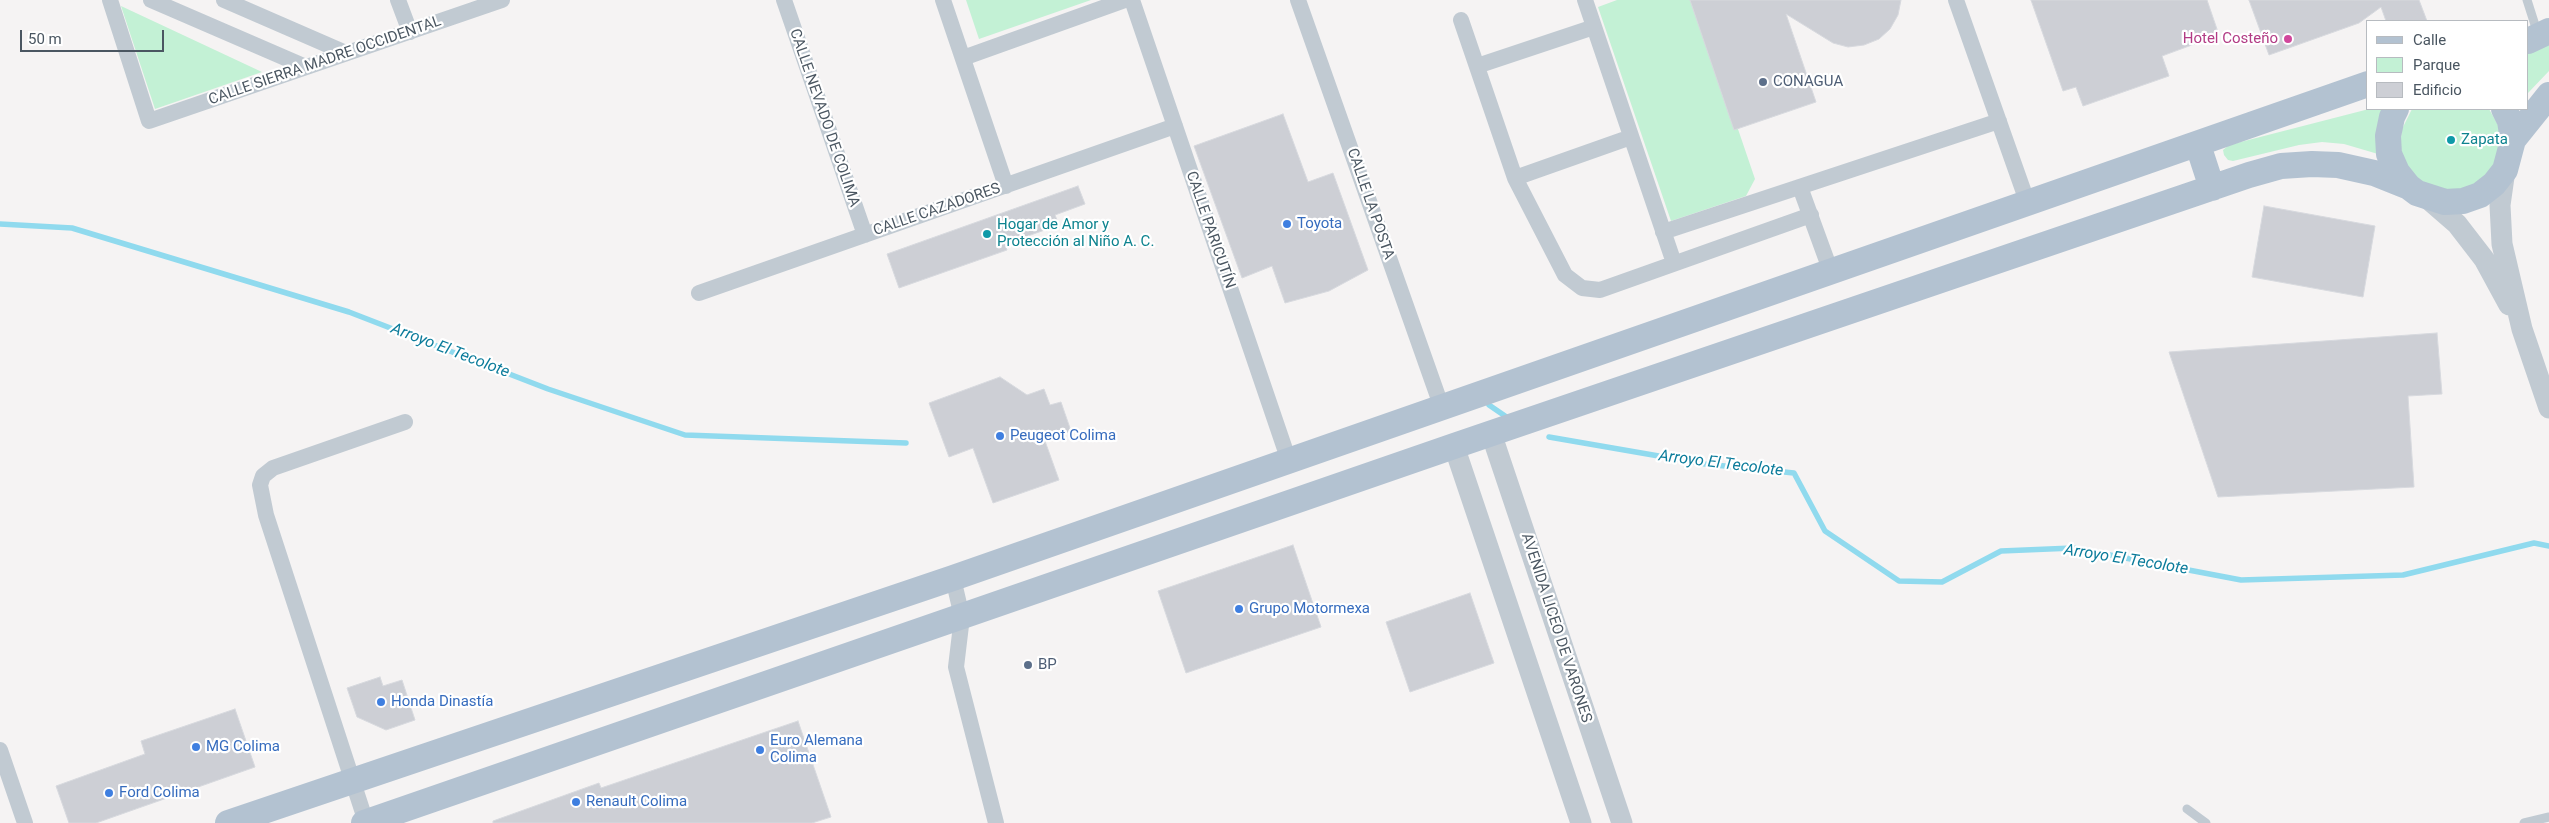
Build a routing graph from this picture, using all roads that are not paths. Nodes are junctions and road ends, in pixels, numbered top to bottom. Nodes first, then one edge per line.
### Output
1 (110, 0) edge
2 (151, 0) edge
3 (398, 0) edge
4 (502, 0) edge
5 (784, 0) edge
6 (943, 0) edge
7 (1125, 0) edge
8 (1132, 0) edge
9 (1298, 0) edge
10 (1585, 0) edge
11 (1956, 0) edge
12 (2527, 0) edge
13 (231, 2) edge
14 (1461, 20) dead end
15 (1594, 27) junction
16 (2538, 29) edge
17 (410, 32) junction
18 (346, 53) junction
19 (963, 58) junction
20 (1477, 66) junction
21 (306, 67) junction
22 (2366, 85) edge
23 (2549, 95) edge
24 (2366, 99) edge
25 (2396, 110) edge
26 (2504, 110) edge
27 (1999, 121) junction
28 (1175, 126) junction
29 (2233, 132) junction
30 (1631, 137) junction
31 (2513, 140) junction
32 (2198, 145) junction
33 (2506, 170) junction
34 (1515, 178) junction
35 (1006, 186) junction
36 (1800, 187) junction
37 (2212, 188) junction
38 (2418, 192) junction
39 (2028, 204) junction
40 (1810, 215) junction
41 (1663, 232) junction
42 (865, 235) junction
43 (1674, 263) junction
44 (1831, 272) junction
45 (699, 293) dead end
46 (2522, 330) junction
47 (1558, 368) junction
48 (1571, 406) junction
49 (1442, 408) junction
50 (2549, 408) edge
51 (405, 422) dead end
52 (1491, 433) junction
53 (1454, 446) junction
54 (1289, 461) junction
55 (953, 578) junction
56 (962, 617) junction
57 (0, 750) edge
58 (351, 781) junction
59 (2187, 809) dead end
60 (2549, 817) edge
61 (25, 823) edge
62 (228, 823) edge
63 (365, 823) edge
64 (996, 823) edge
65 (1581, 823) edge
66 (1622, 823) edge
67 (2206, 823) edge
68 (2524, 823) edge

1 - 21 street, CALLE SIERRA MADRE OCCIDENTAL
2 - 21 street
3 - 17 street
4 - 17 street, CALLE SIERRA MADRE OCCIDENTAL
5 - 42 street, CALLE NEVADO DE COLIMA
6 - 19 street
7 - 19 street
8 - 28 street, CALLE PARICUTÍN
9 - 49 street, CALLE LA POSTA
10 - 15 street
11 - 27 street
12 - 16 lane
13 - 18 street
14 - 20 street
15 - 20 street
15 - 30 street
17 - 18 street, CALLE SIERRA MADRE OCCIDENTAL
18 - 21 street, CALLE SIERRA MADRE OCCIDENTAL
19 - 35 street
20 - 34 street
22 - 29 main road
23 - 31 main road
24 - 29 main road
25 - 38 main road
26 - 31 main road
27 - 36 street
27 - 39 street
28 - 35 street, CALLE CAZADORES
28 - 54 street, CALLE PARICUTÍN
29 - 32 main road
30 - 34 street
30 - 41 street
31 - 33 main road
32 - 37 main road
32 - 39 main road
33 - 38 main road
33 - 46 street
34 - 43 street
35 - 42 street, CALLE CAZADORES
36 - 40 street
36 - 41 street
37 - 38 main road
37 - 48 main road
38 - 46 street
39 - 44 main road
40 - 43 street
40 - 44 street
41 - 43 street
42 - 45 street, CALLE CAZADORES
44 - 47 main road
46 - 50 street
47 - 48 main road
47 - 49 main road
48 - 52 main road
49 - 54 main road
51 - 58 street
52 - 53 main road
52 - 66 street, AVENIDA LICEO DE VARONES
53 - 56 main road
53 - 65 street
54 - 55 main road
55 - 56 street
55 - 58 main road
56 - 63 main road
56 - 64 street
57 - 61 street
58 - 62 main road
58 - 63 street
59 - 67 lane
60 - 68 lane

